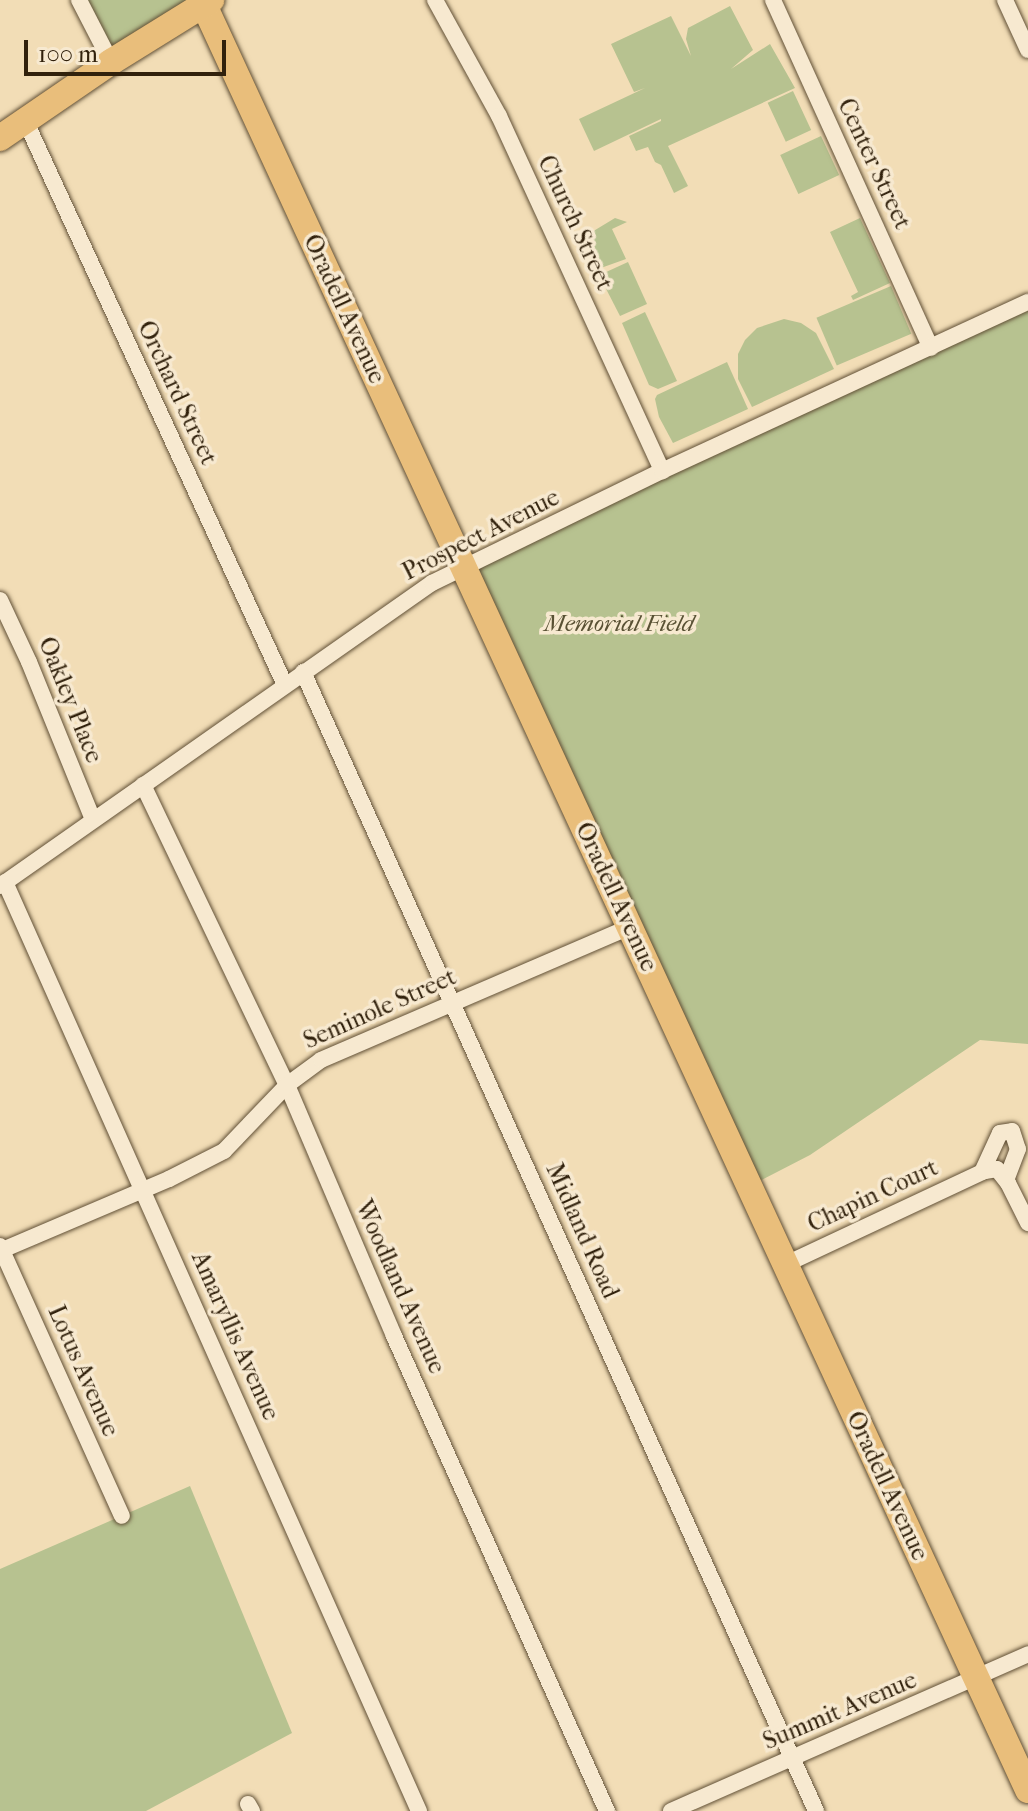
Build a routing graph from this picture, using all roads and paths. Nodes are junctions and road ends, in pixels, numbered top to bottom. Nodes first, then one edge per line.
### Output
1 (79, 0) edge
2 (435, 0) edge
3 (773, 0) edge
4 (1005, 0) edge
5 (208, 2) edge
6 (1028, 50) edge
7 (111, 62) junction
8 (25, 120) junction
9 (0, 138) edge
10 (1028, 302) edge
11 (931, 348) junction
12 (662, 471) junction
13 (463, 568) junction
14 (0, 600) edge
15 (303, 672) junction
16 (285, 685) junction
17 (143, 785) junction
18 (93, 820) junction
19 (2, 884) edge
20 (630, 927) junction
21 (451, 1003) junction
22 (287, 1085) junction
23 (143, 1190) junction
24 (1028, 1223) edge
25 (1, 1249) edge
26 (784, 1265) junction
27 (122, 1516) dead end
28 (1028, 1654) edge
29 (976, 1678) junction
30 (792, 1757) junction
31 (1028, 1790) edge
32 (419, 1811) edge
33 (607, 1811) edge
34 (671, 1811) edge
35 (816, 1811) edge

1 - 7 street
2 - 12 street, Church Street
3 - 11 street, Center Street
4 - 6 street
5 - 7 main road
5 - 13 main road, Oradell Avenue
7 - 8 main road
8 - 9 main road
8 - 16 street, Orchard Street
10 - 11 street, Prospect Avenue
11 - 12 street, Prospect Avenue
12 - 13 street, Prospect Avenue
13 - 15 street, Prospect Avenue
13 - 20 main road, Oradell Avenue
14 - 18 street, Oakley Place
15 - 16 street, Prospect Avenue
15 - 21 street, Midland Road
16 - 17 street, Prospect Avenue
17 - 18 street, Prospect Avenue
17 - 22 street, Woodland Avenue
18 - 19 street, Prospect Avenue
19 - 23 street, Amaryllis Avenue
20 - 21 street, Seminole Street
20 - 26 main road, Oradell Avenue
21 - 22 street, Seminole Street
21 - 30 street, Midland Road
22 - 23 street, Seminole Street
22 - 33 street, Woodland Avenue
23 - 25 street, Seminole Street
23 - 32 street, Amaryllis Avenue
24 - 26 street, Chapin Court
25 - 27 street, Lotus Avenue
26 - 29 main road, Oradell Avenue
28 - 29 street, Summit Avenue
29 - 30 street, Summit Avenue
29 - 31 main road, Oradell Avenue
30 - 34 street, Summit Avenue
30 - 35 street, Midland Road

